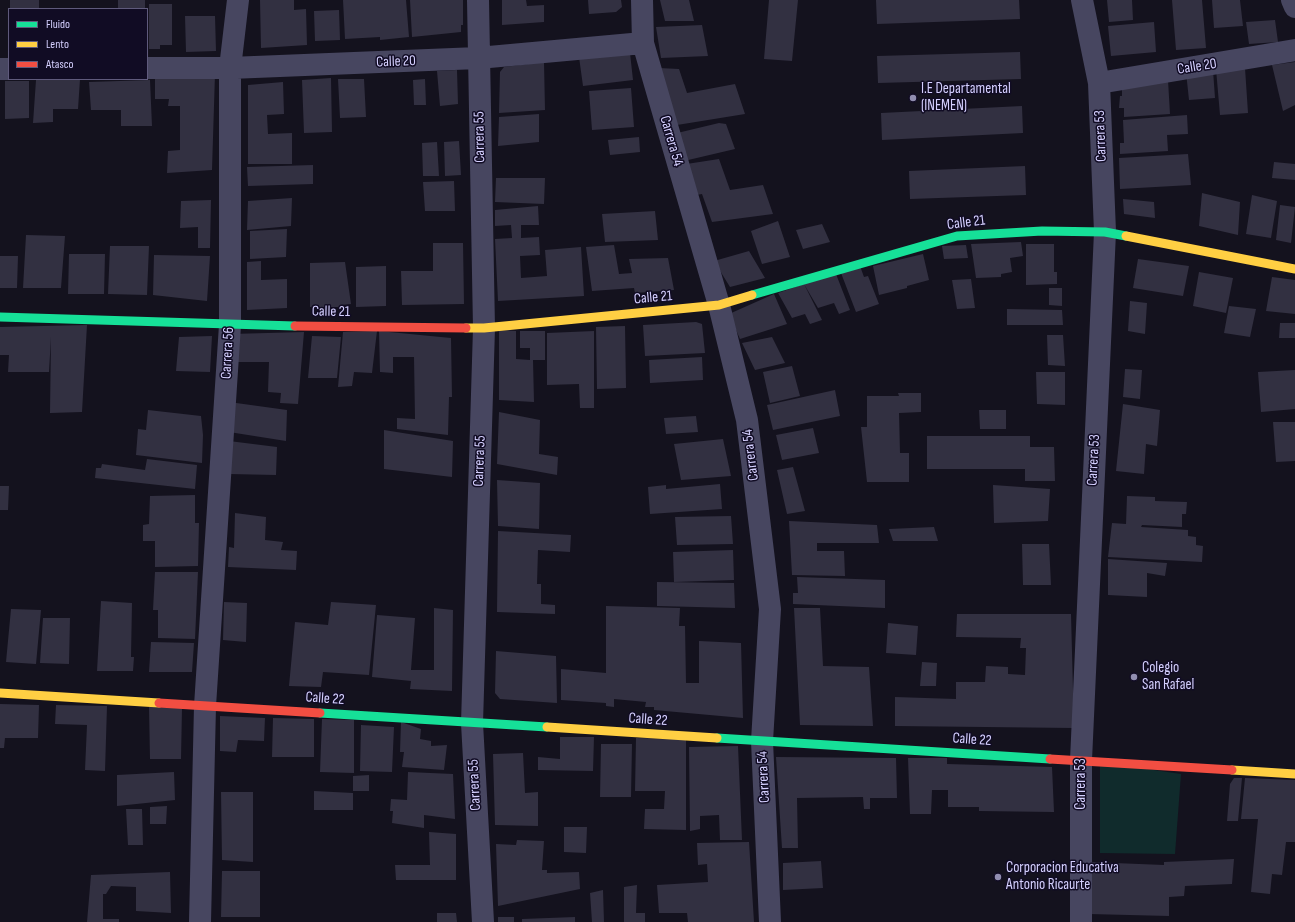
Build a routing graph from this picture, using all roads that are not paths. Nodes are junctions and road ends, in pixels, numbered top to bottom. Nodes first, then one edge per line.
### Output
1 (238, 0) edge
2 (478, 0) edge
3 (642, 0) edge
4 (1082, 0) edge
5 (1292, 0) edge
6 (1295, 7) edge
7 (644, 43) junction
8 (1295, 50) edge
9 (478, 58) junction
10 (148, 68) edge
11 (230, 68) junction
12 (1099, 83) junction
13 (1105, 232) junction
14 (1295, 269) edge
15 (718, 305) junction
16 (0, 317) edge
17 (230, 325) junction
18 (484, 328) junction
19 (0, 693) edge
20 (205, 706) junction
21 (472, 723) junction
22 (762, 741) junction
23 (1081, 760) junction
24 (1295, 774) edge
25 (200, 922) edge
26 (483, 922) edge
27 (770, 922) edge
28 (1081, 922) edge

1 - 11 street, Carrera 56
2 - 9 street, Carrera 55
3 - 7 street, Carrera 54
4 - 12 street, Carrera 53
5 - 6 street
7 - 9 street, Calle 20
7 - 15 street, Carrera 54
8 - 12 street, Calle 20
9 - 11 street, Calle 20
9 - 18 street, Carrera 55
10 - 11 street, Calle 20
11 - 17 street, Carrera 56
12 - 13 street, Carrera 53
13 - 14 street, Calle 21
13 - 15 street, Calle 21
13 - 23 street, Carrera 53
15 - 18 street, Calle 21
15 - 22 street, Carrera 54
16 - 17 street, Calle 21
17 - 18 street, Calle 21
17 - 20 street, Carrera 56
18 - 21 street, Carrera 55
19 - 20 street, Calle 22
20 - 21 street, Calle 22
20 - 25 street, Carrera 56
21 - 22 street, Calle 22
21 - 26 street, Carrera 55
22 - 23 street, Calle 22
22 - 27 street, Carrera 54
23 - 24 street, Calle 22
23 - 28 street, Carrera 53

